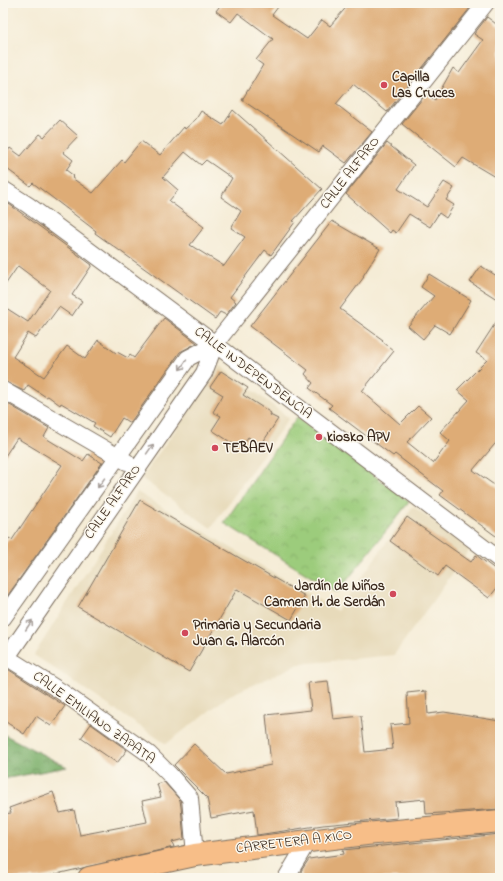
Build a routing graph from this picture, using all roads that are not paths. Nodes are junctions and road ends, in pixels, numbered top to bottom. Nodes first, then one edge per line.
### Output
1 (486, 3) edge
2 (3, 189) edge
3 (216, 344) junction
4 (3, 390) edge
5 (119, 457) junction
6 (137, 468) junction
7 (500, 560) edge
8 (3, 618) edge
9 (5, 656) edge
10 (500, 822) edge
11 (308, 840) junction
12 (195, 854) junction
13 (90, 878) edge
14 (286, 878) edge

1 - 3 street, CALLE ALFARO
2 - 3 street, CALLE INDEPENDENCIA
3 -> 5 street, CALLE ALFARO
6 -> 3 street, CALLE ALFARO
3 - 7 street, CALLE INDEPENDENCIA
4 - 5 street
5 - 6 street
5 -> 8 street, CALLE ALFARO
9 -> 6 street, CALLE ALFARO
9 - 12 street, CALLE EMILIANO ZAPATA
10 - 11 main road, CARRETERA A XICO
11 - 12 main road, CARRETERA A XICO
11 - 14 street
12 - 13 main road, CARRETERA A XICO

